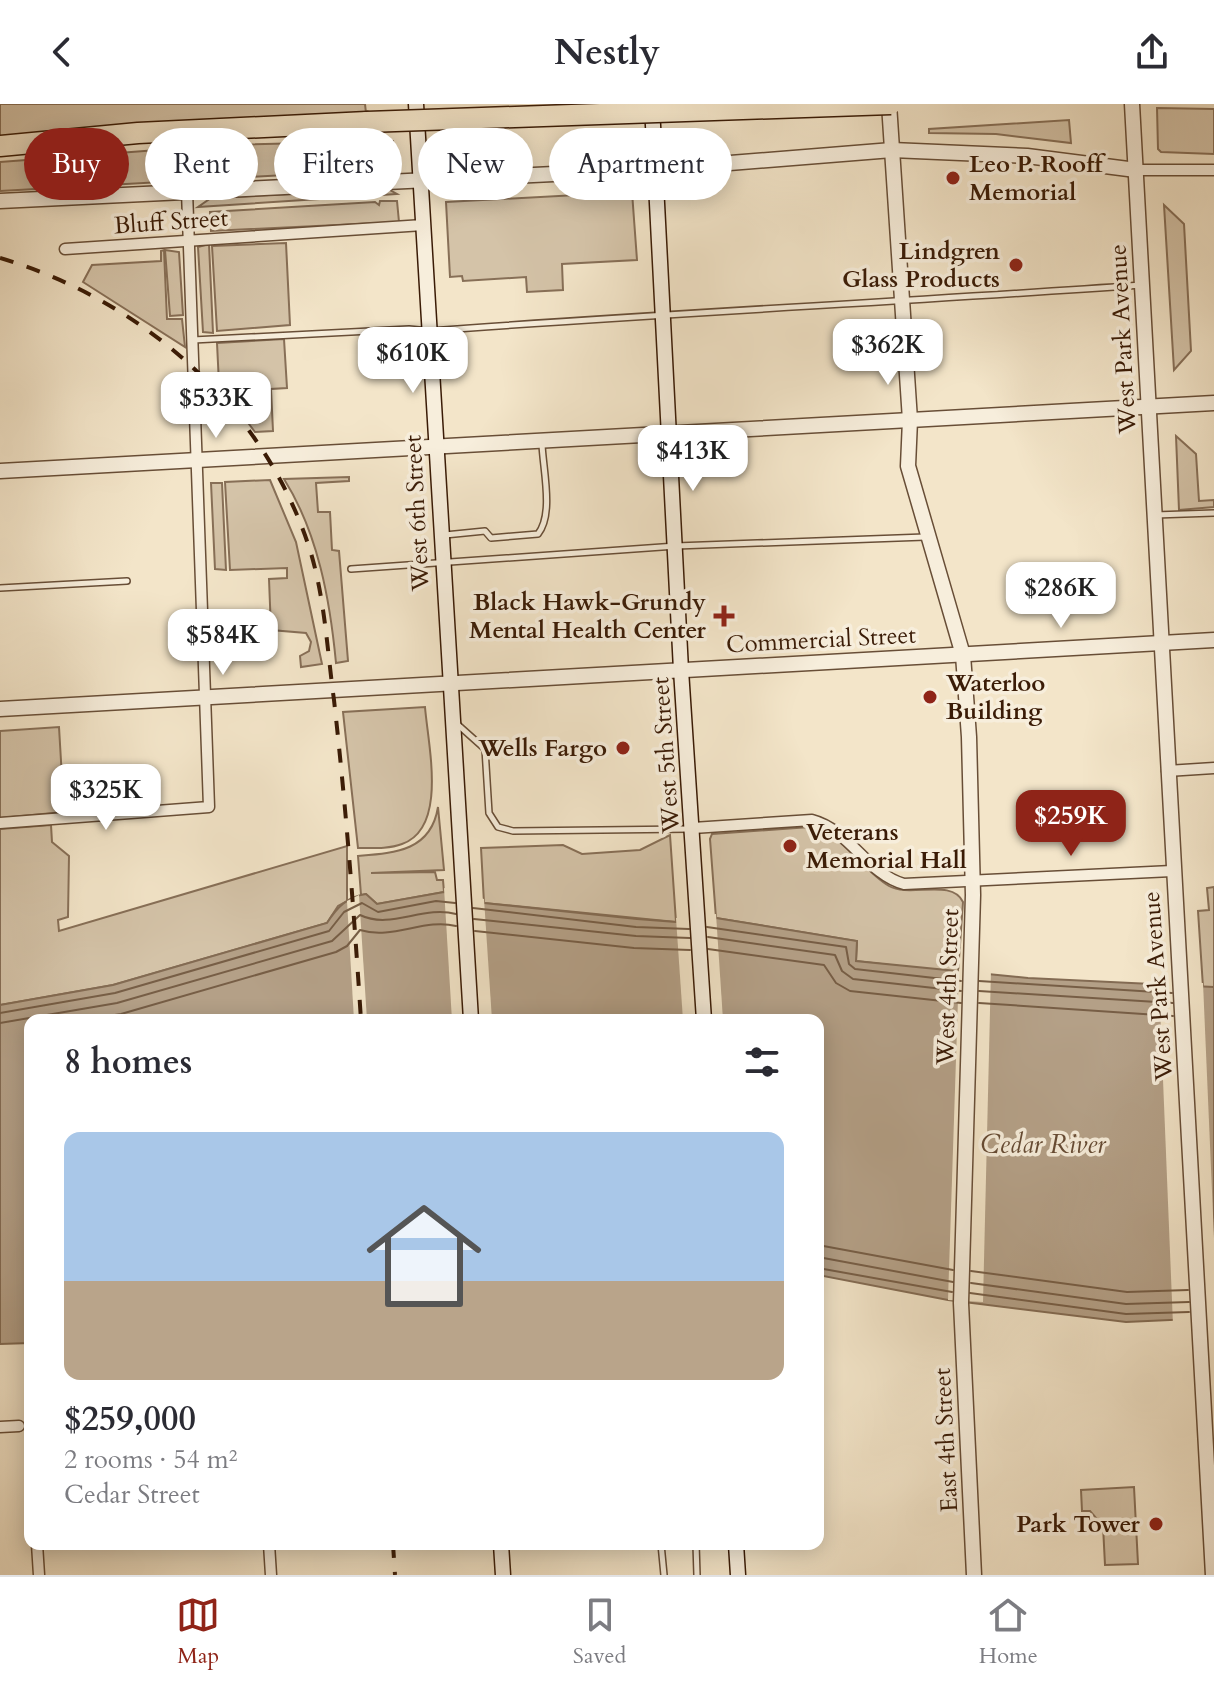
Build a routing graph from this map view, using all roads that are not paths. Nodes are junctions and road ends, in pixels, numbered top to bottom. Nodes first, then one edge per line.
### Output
1 (416, 104) edge
2 (652, 104) edge
3 (890, 104) edge
4 (1132, 104) edge
5 (653, 128) edge
6 (418, 134) edge
7 (0, 146) edge
8 (892, 150) junction
9 (732, 163) edge
10 (1136, 170) junction
11 (1214, 170) edge
12 (418, 178) edge
13 (258, 187) edge
14 (145, 193) edge
15 (187, 200) edge
16 (422, 200) edge
17 (657, 200) edge
18 (0, 201) edge
19 (423, 225) junction
20 (189, 240) junction
21 (65, 249) dead end
22 (1142, 285) junction
23 (902, 303) junction
24 (664, 313) junction
25 (429, 331) junction
26 (193, 340) junction
27 (1214, 403) edge
28 (1148, 406) junction
29 (910, 420) junction
30 (672, 433) junction
31 (542, 441) junction
32 (435, 447) junction
33 (198, 460) junction
34 (0, 471) edge
35 (1214, 513) edge
36 (1154, 515) junction
37 (440, 535) junction
38 (926, 537) junction
39 (676, 546) junction
40 (442, 565) junction
41 (351, 569) dead end
42 (127, 581) dead end
43 (0, 588) edge
44 (1214, 640) edge
45 (1160, 643) junction
46 (963, 655) junction
47 (681, 670) junction
48 (449, 684) junction
49 (205, 697) junction
50 (0, 709) edge
51 (451, 718) junction
52 (1214, 768) edge
53 (1167, 771) junction
54 (0, 823) edge
55 (693, 828) junction
56 (1172, 871) junction
57 (973, 880) junction
58 (471, 1014) edge
59 (704, 1014) edge
60 (961, 1303) joint
61 (19, 1426) dead end
62 (0, 1427) edge
63 (1212, 1533) edge
64 (37, 1550) edge
65 (269, 1550) edge
66 (501, 1550) edge
67 (662, 1550) edge
68 (696, 1550) edge
69 (736, 1550) edge
70 (39, 1575) edge
71 (271, 1575) edge
72 (503, 1575) edge
73 (664, 1575) edge
74 (697, 1575) edge
75 (738, 1575) edge
76 (974, 1575) edge
77 (1213, 1575) edge

1 - 6 street, West 6th Street
2 - 5 street, West 5th Street
3 - 7 highway, bridge
3 - 8 street, West 4th Street
4 - 10 street, West Park Avenue
8 - 9 street
8 - 10 street
8 - 23 street, West 4th Street
10 - 11 street
10 - 22 street, West Park Avenue
12 - 13 street
14 - 18 street
15 - 20 street
16 - 19 street, West 6th Street
17 - 24 street, West 5th Street
19 - 20 street, Bluff Street
19 - 25 street, West 6th Street
20 - 21 street, Bluff Street
20 - 26 street
22 - 23 lane
22 - 28 street, West Park Avenue
23 - 24 lane
23 - 29 street, West 4th Street
24 - 25 lane
24 - 30 street, West 5th Street
25 - 26 lane
25 - 32 street, West 6th Street
26 - 33 street
27 - 28 street
28 - 29 street
28 - 36 street, West Park Avenue
29 - 30 street
29 - 38 street, West 4th Street
30 - 31 street
30 - 39 street, West 5th Street
31 - 32 street
31 - 37 lane
32 - 33 street
32 - 37 street, West 6th Street
33 - 34 street
33 - 49 street
35 - 36 lane
36 - 45 street, West Park Avenue
37 - 40 street, West 6th Street
38 - 39 lane
38 - 46 street, West 4th Street
39 - 40 lane
39 - 47 street, West 5th Street
40 - 41 lane
40 - 48 street, West 6th Street
42 - 43 lane
44 - 45 street, Commercial Street
45 - 46 street, Commercial Street
45 - 53 street, West Park Avenue
46 - 47 street, Commercial Street
46 - 57 street, West 4th Street
47 - 48 street, Commercial Street
47 - 55 street, West 5th Street
48 - 49 street, Commercial Street
48 - 51 street, West 6th Street
49 - 50 street, Commercial Street
49 - 54 street
51 - 55 lane
51 - 58 street, West 6th Street
52 - 53 street
53 - 56 street, West Park Avenue
55 - 57 street
55 - 59 street, West 5th Street
56 - 57 street
56 - 63 street, West Park Avenue
57 - 60 street, West 4th Street
60 - 76 street, East 4th Street
61 - 62 street
63 - 77 street, West Park Avenue
64 - 70 street
65 - 71 street
66 - 72 street
67 - 73 lane
68 - 74 lane
69 - 75 street

